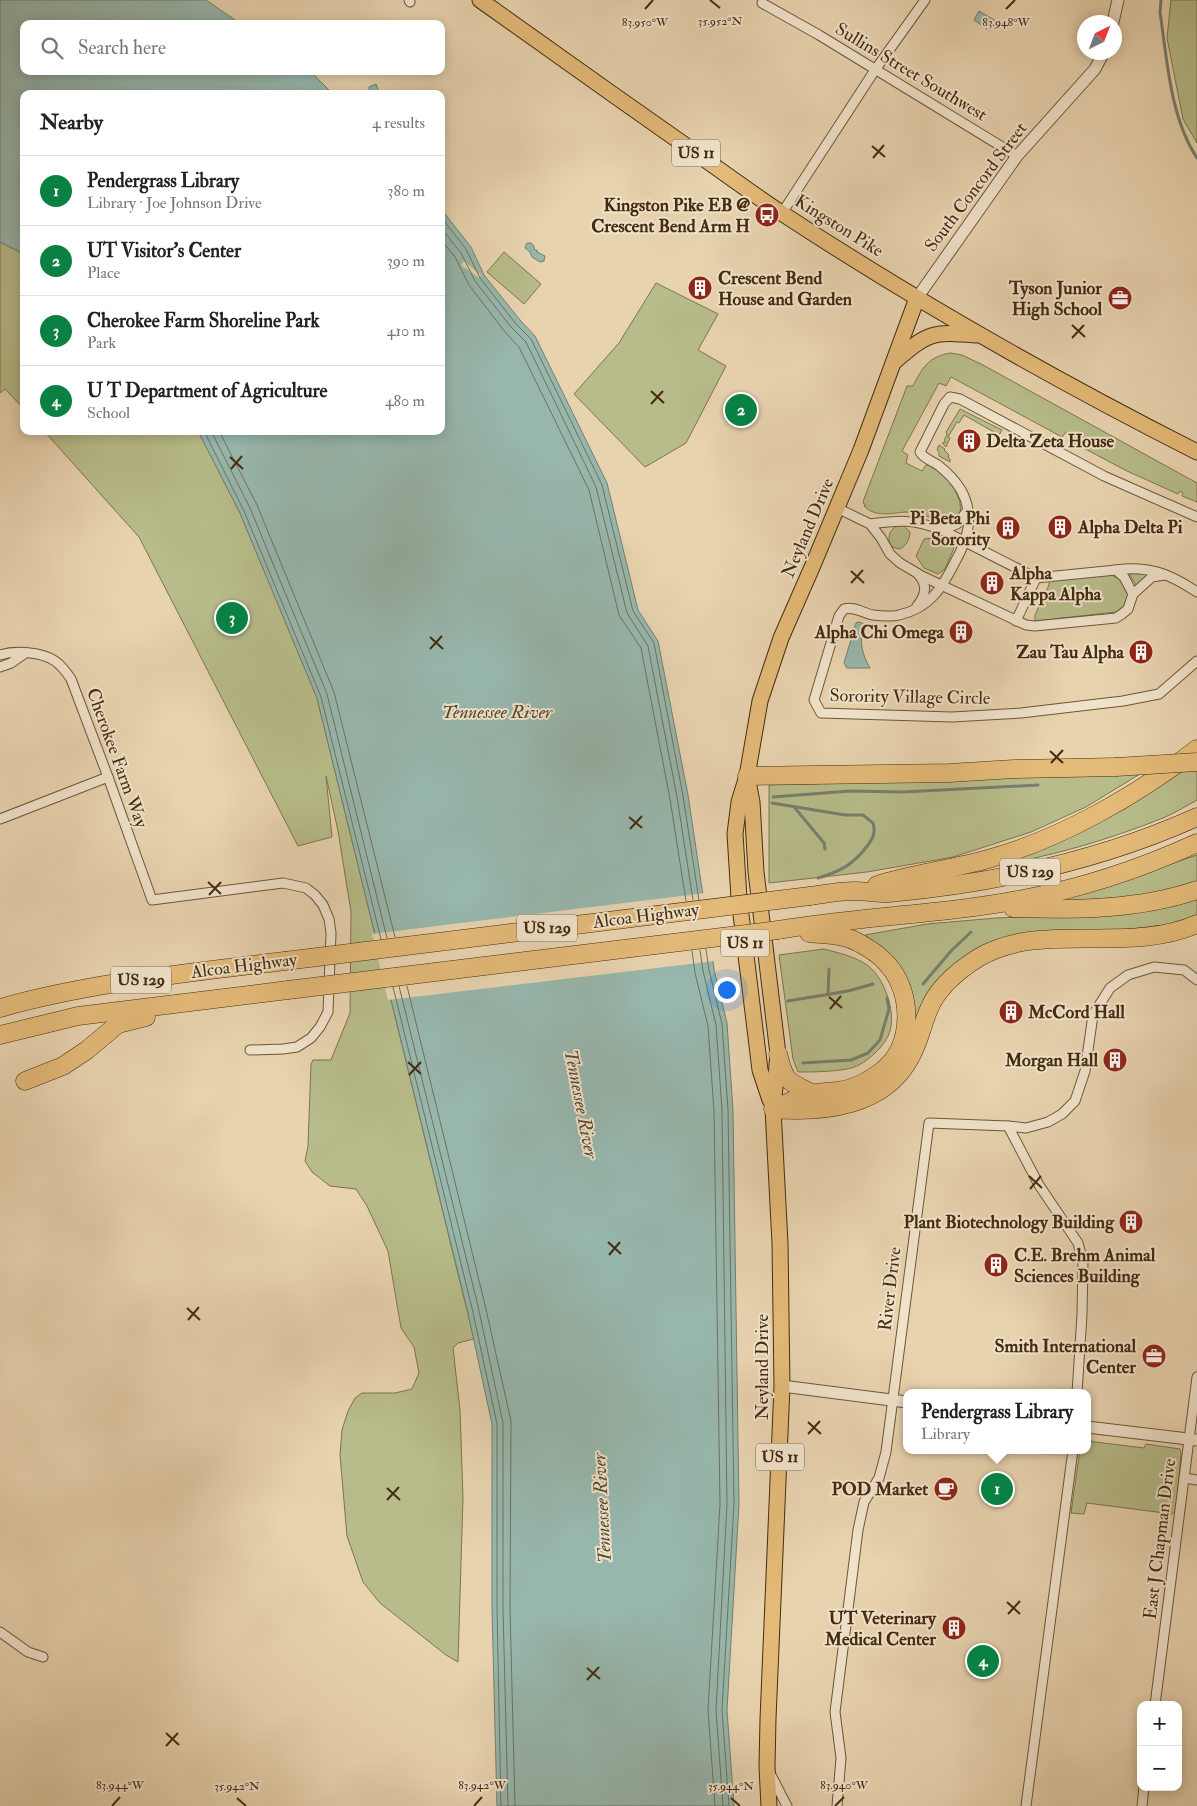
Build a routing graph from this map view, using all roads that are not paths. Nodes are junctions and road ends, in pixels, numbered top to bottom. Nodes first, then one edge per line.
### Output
1 (480, 0) edge
2 (926, 0) edge
3 (1118, 0) edge
4 (762, 3) dead end
5 (1115, 15) edge
6 (1100, 60) edge
7 (875, 70) junction
8 (1017, 156) junction
9 (782, 213) junction
10 (917, 298) junction
11 (983, 336) junction
12 (892, 363) junction
13 (1197, 452) edge
14 (837, 508) junction
15 (967, 510) junction
16 (1197, 517) edge
17 (870, 524) junction
18 (942, 530) junction
19 (965, 543) junction
20 (1116, 570) junction
21 (917, 573) junction
22 (1165, 575) junction
23 (1036, 578) junction
24 (943, 586) junction
25 (1197, 592) edge
26 (1133, 594) junction
27 (914, 610) junction
28 (1016, 621) junction
29 (25, 653) junction
30 (0, 655) edge
31 (1197, 661) edge
32 (0, 667) edge
33 (1197, 749) edge
34 (1197, 762) edge
35 (747, 776) junction
36 (108, 777) junction
37 (1197, 816) edge
38 (0, 819) edge
39 (1197, 843) edge
40 (1197, 890) edge
41 (855, 891) junction
42 (970, 907) junction
43 (1195, 925) edge
44 (815, 929) junction
45 (1197, 980) edge
46 (252, 995) junction
47 (0, 1008) edge
48 (0, 1036) edge
49 (250, 1050) dead end
50 (778, 1054) junction
51 (25, 1081) dead end
52 (813, 1094) junction
53 (773, 1109) junction
54 (1008, 1126) junction
55 (1197, 1377) edge
56 (782, 1386) junction
57 (1077, 1389) edge
58 (892, 1400) junction
59 (903, 1401) edge
60 (1091, 1427) edge
61 (1193, 1439) edge
62 (1072, 1454) edge
63 (1184, 1478) junction
64 (1197, 1480) edge
65 (0, 1632) edge
66 (43, 1657) dead end
67 (1156, 1701) edge
68 (767, 1767) junction
69 (1144, 1791) edge
70 (769, 1806) edge
71 (787, 1806) edge
72 (837, 1806) edge
73 (1026, 1806) edge
74 (1142, 1806) edge

1 - 9 main road, Kingston Pike / US 11
2 - 7 street
3 - 5 street
4 - 7 street, Sullins Street Southwest
6 - 8 street, South Concord Street
7 - 8 street, Sullins Street Southwest
7 - 9 street
8 - 10 street, South Concord Street
9 - 10 main road, Kingston Pike / US 11
10 - 11 main road, Kingston Pike
10 - 12 main road, Neyland Drive / US 11
11 - 12 main road
11 - 13 main road, Kingston Pike
12 - 14 main road, Neyland Drive / US 11
14 - 17 street
14 - 35 main road, Neyland Drive / US 11
15 - 16 street, Sorority Village Circle
15 - 18 street
15 - 19 street, Sorority Village Circle
17 - 18 street
17 - 21 street
18 - 19 street
19 - 23 street
19 - 24 street, Sorority Village Circle
20 - 22 street
20 - 23 street
20 - 26 street
21 - 24 street
21 - 27 street
22 - 25 street
22 - 26 street
23 - 28 street
24 - 27 street, Sorority Village Circle
24 - 28 street
26 - 28 street
27 - 31 street, Sorority Village Circle
29 - 30 street, Cherokee Farm Way
29 - 32 street
29 - 36 street, Cherokee Farm Way
33 - 41 highway
34 - 35 highway, bridge
35 - 50 main road, Neyland Drive / US 11
35 - 53 main road, Neyland Drive / US 11
36 - 38 street
36 - 49 street, Cherokee Farm Way
37 - 41 highway, Alcoa Highway / US 129
39 - 42 highway, Alcoa Highway / US 129
40 - 42 highway
41 - 47 highway, Alcoa Highway / US 129, bridge
42 - 44 highway, Alcoa Highway / US 129
43 - 53 highway
44 - 46 highway, Alcoa Highway / US 129, bridge
44 - 52 highway
45 - 54 street
46 - 48 highway, Alcoa Highway / US 129
46 - 51 highway
50 - 52 highway
50 - 53 main road, Neyland Drive / US 11
52 - 53 highway
53 - 56 main road, Neyland Drive / US 11
54 - 57 street
54 - 58 street, River Drive
55 - 61 street, East J Chapman Drive
56 - 58 street
56 - 68 main road, Neyland Drive / US 11
58 - 59 street
58 - 72 street, River Drive
60 - 61 street
61 - 63 street, East J Chapman Drive
62 - 73 street
63 - 64 street
63 - 67 street, East J Chapman Drive
65 - 66 street
68 - 70 main road, Neyland Drive / US 11
68 - 71 street
69 - 74 street

